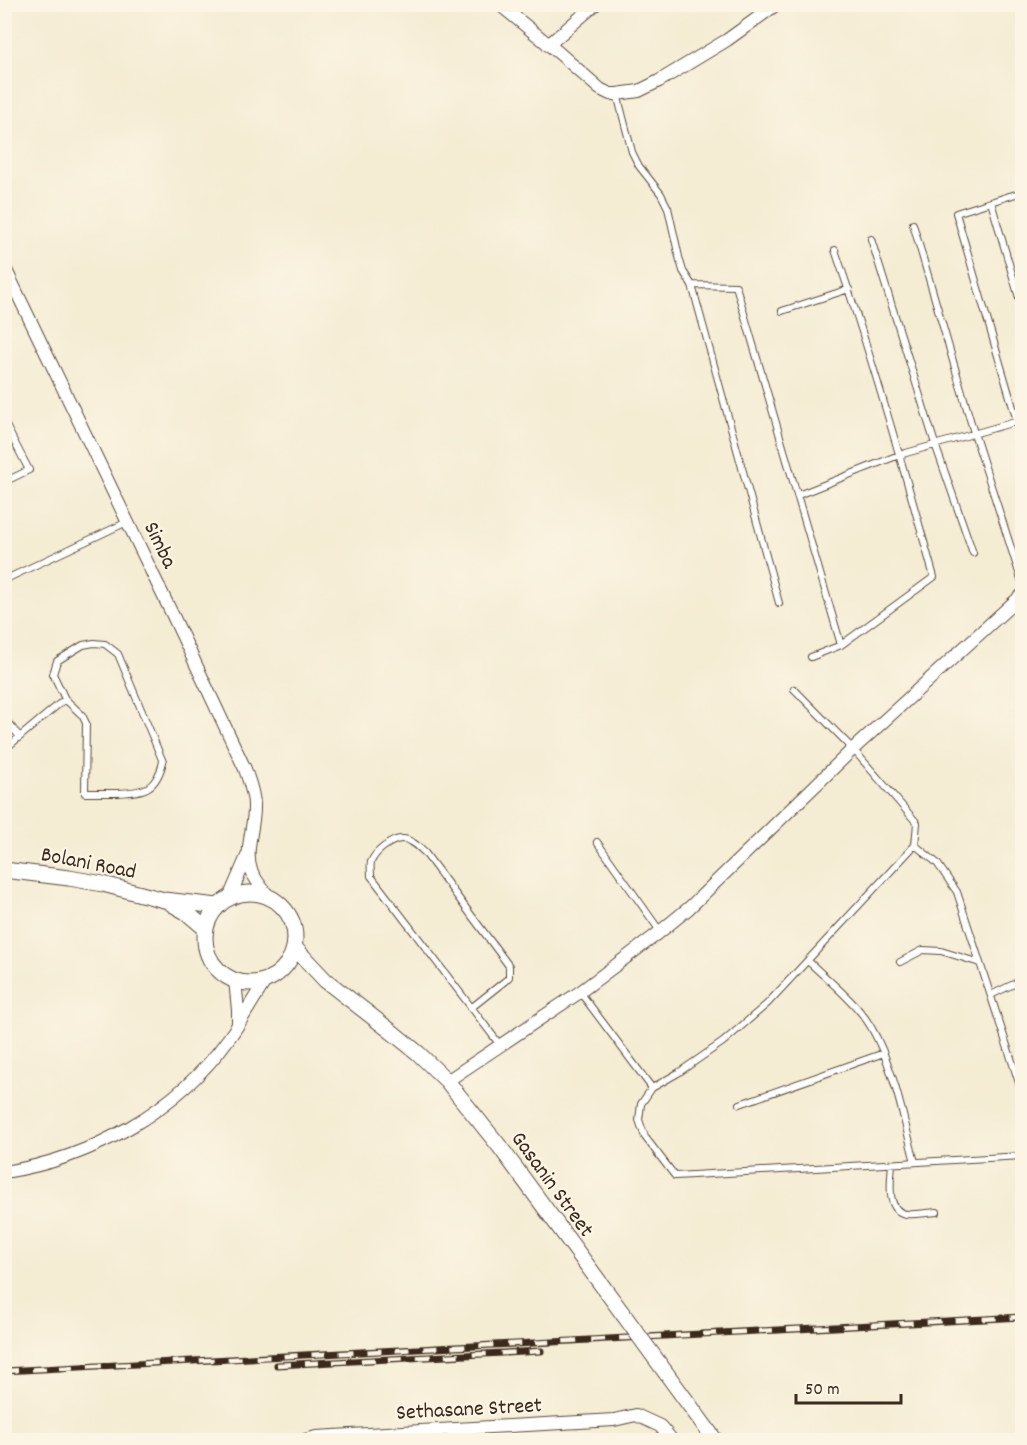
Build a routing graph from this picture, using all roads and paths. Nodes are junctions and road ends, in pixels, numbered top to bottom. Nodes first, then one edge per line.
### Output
1 (499, 4) edge
2 (596, 4) edge
3 (777, 4) edge
4 (548, 45) junction
5 (617, 94) junction
6 (1023, 192) edge
7 (991, 202) junction
8 (913, 224) dead end
9 (871, 239) dead end
10 (835, 250) dead end
11 (4, 266) edge
12 (692, 285) junction
13 (849, 290) junction
14 (1023, 308) edge
15 (782, 311) dead end
16 (1020, 420) edge
17 (4, 422) edge
18 (974, 433) junction
19 (1023, 438) edge
20 (935, 444) junction
21 (899, 455) junction
22 (4, 482) edge
23 (798, 495) junction
24 (128, 522) junction
25 (973, 553) dead end
26 (4, 580) edge
27 (1023, 582) edge
28 (1023, 595) edge
29 (779, 603) dead end
30 (841, 645) junction
31 (811, 657) dead end
32 (794, 689) dead end
33 (65, 699) junction
34 (4, 718) edge
35 (20, 737) junction
36 (853, 749) junction
37 (4, 750) edge
38 (597, 842) dead end
39 (915, 845) junction
40 (250, 847) junction
41 (4, 870) edge
42 (269, 897) junction
43 (164, 900) junction
44 (224, 902) junction
45 (206, 929) junction
46 (660, 932) junction
47 (294, 947) junction
48 (808, 961) junction
49 (900, 962) dead end
50 (980, 963) junction
51 (281, 970) junction
52 (235, 980) junction
53 (266, 980) junction
54 (325, 980) junction
55 (1023, 981) edge
56 (580, 992) junction
57 (991, 995) junction
58 (471, 1008) junction
59 (238, 1025) junction
60 (501, 1046) junction
61 (884, 1053) junction
62 (1023, 1059) edge
63 (1013, 1062) junction
64 (447, 1081) junction
65 (652, 1088) junction
66 (1023, 1092) edge
67 (740, 1104) dead end
68 (1023, 1156) edge
69 (915, 1162) junction
70 (892, 1164) junction
71 (4, 1172) edge
72 (937, 1212) dead end
73 (305, 1440) edge
74 (672, 1440) edge
75 (715, 1440) edge

1 - 4 street
2 - 4 street
3 - 5 street
4 - 5 street
5 - 12 lane
6 - 7 lane
7 - 14 lane
7 - 16 lane
8 - 18 lane
9 - 20 lane
10 - 13 lane
11 - 24 street, Simba
12 - 23 lane
12 - 29 lane
13 - 15 lane
13 - 21 lane
16 - 18 lane
16 - 19 lane
17 - 22 lane
18 - 20 lane
18 - 27 lane
20 - 21 lane
20 - 25 lane
21 - 23 lane
21 - 30 lane
23 - 30 lane
24 - 26 lane
24 - 40 street, Simba
28 - 36 street
30 - 31 lane
32 - 36 lane
33 - 33 lane
33 - 35 lane
34 - 35 lane
35 - 37 lane
36 - 39 lane
36 - 46 street
38 - 46 lane
39 - 48 lane
39 - 50 lane
40 - 42 street
40 - 44 street
41 - 43 street, Bolani Road
42 - 44 street
42 - 47 street
43 - 44 street, Bolani Road
43 - 45 street, Bolani Road
44 - 45 street
45 - 52 street
46 - 56 street
47 - 51 street
47 - 54 street, Gasanin Street
48 - 61 lane
48 - 65 lane
49 - 50 lane
50 - 57 lane
51 - 53 street
51 - 54 street, Gasanin Street
52 - 53 street
52 - 59 street
53 - 59 street
54 - 64 street, Gasanin Street
55 - 57 lane
56 - 60 street
56 - 65 lane
57 - 63 lane
58 - 58 lane
58 - 60 lane
59 - 71 street
60 - 64 street
61 - 67 lane
61 - 69 lane
62 - 63 lane
63 - 66 lane
64 - 75 street, Gasanin Street, bridge
65 - 70 lane
68 - 69 lane
69 - 70 lane
70 - 72 lane
73 - 74 street, Sethasane Street

